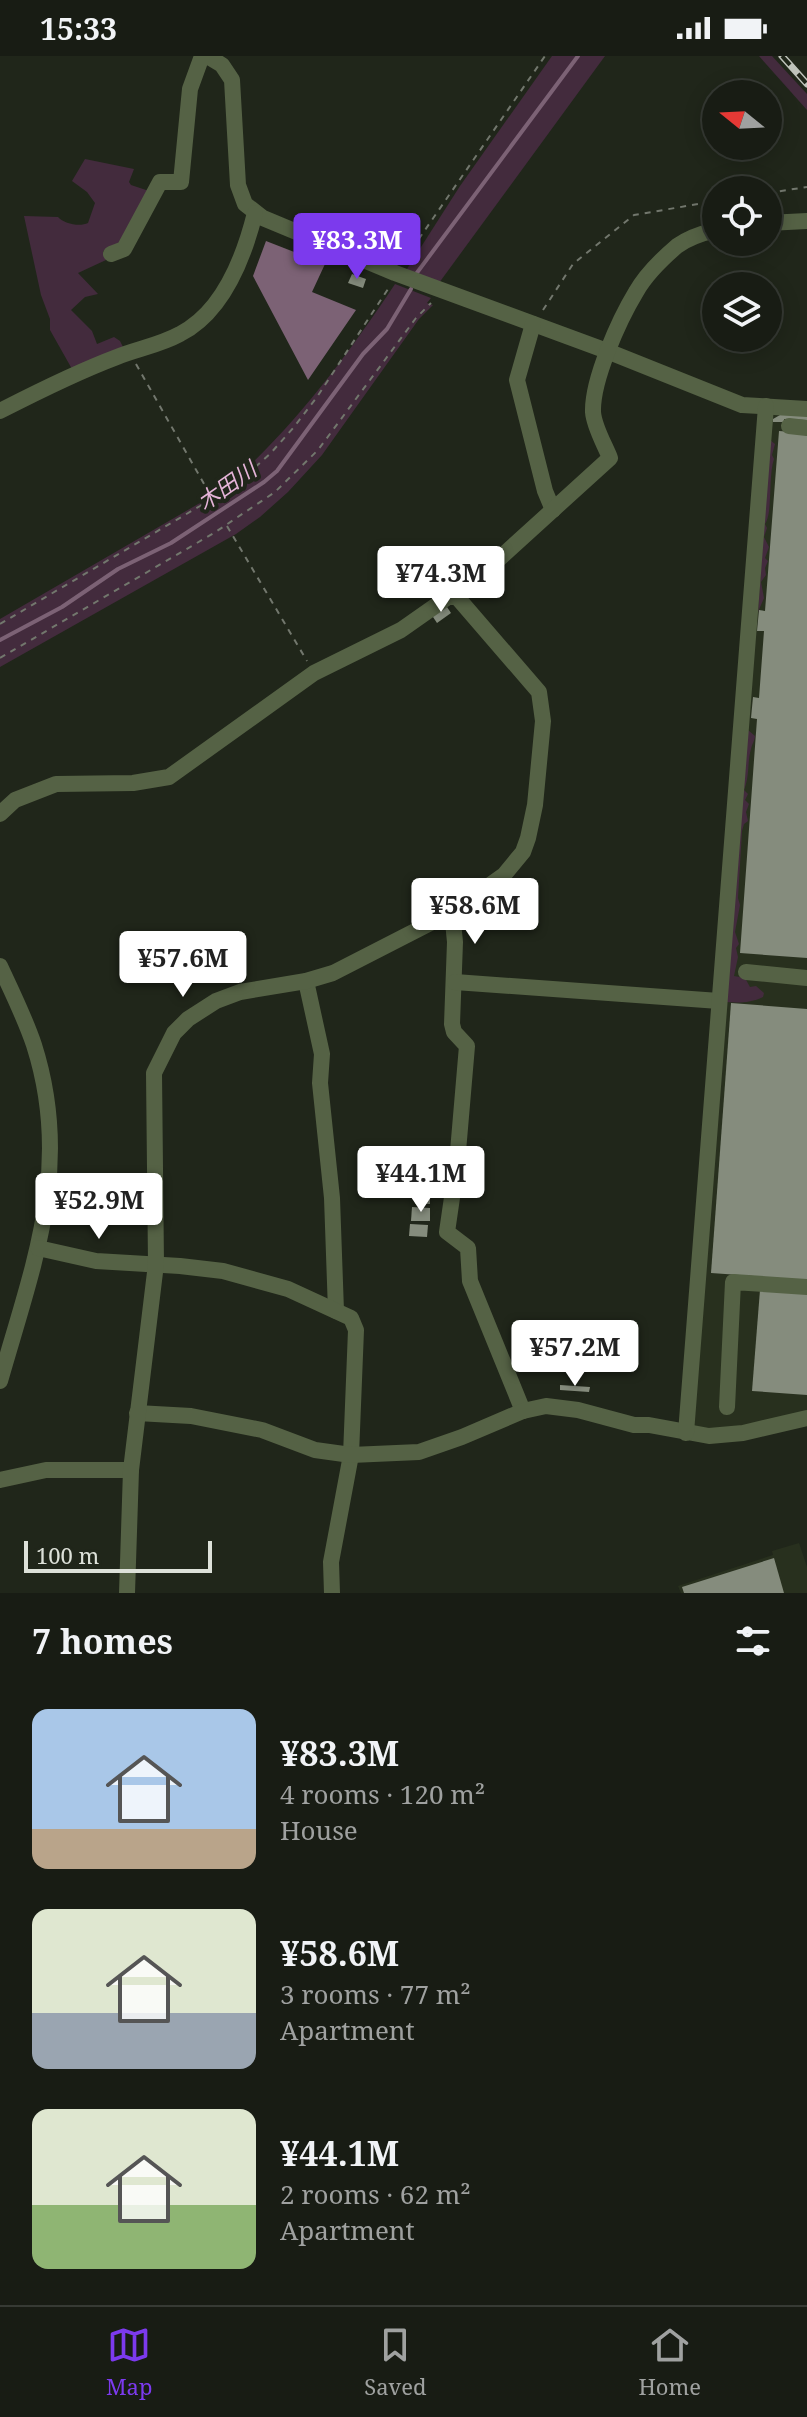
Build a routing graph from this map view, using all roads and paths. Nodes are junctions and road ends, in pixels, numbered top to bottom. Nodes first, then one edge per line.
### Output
1 (205, 56) edge
2 (545, 56) edge
3 (807, 187) edge
4 (782, 191) edge
5 (702, 203) edge
6 (255, 213) junction
7 (807, 221) edge
8 (782, 222) edge
9 (702, 234) edge
10 (111, 254) dead end
11 (395, 273) junction
12 (441, 290) junction
13 (533, 324) junction
14 (607, 351) junction
15 (130, 353) junction
16 (766, 406) junction
17 (807, 409) edge
18 (0, 411) edge
19 (789, 426) dead end
20 (807, 428) edge
21 (212, 499) junction
22 (553, 510) junction
23 (227, 525) junction
24 (457, 597) junction
25 (0, 624) edge
26 (0, 658) edge
27 (314, 673) junction
28 (0, 814) edge
29 (452, 912) junction
30 (0, 966) edge
31 (746, 972) dead end
32 (807, 978) edge
33 (306, 981) junction
34 (455, 982) junction
35 (719, 1001) junction
36 (38, 1248) junction
37 (156, 1264) junction
38 (807, 1287) edge
39 (336, 1311) junction
40 (3, 1356) edge
41 (0, 1381) edge
42 (727, 1407) dead end
43 (523, 1411) junction
44 (137, 1413) junction
45 (807, 1418) edge
46 (686, 1433) junction
47 (351, 1455) junction
48 (131, 1470) junction
49 (0, 1480) edge
50 (127, 1593) edge
51 (332, 1593) edge

1 - 6 street
1 - 10 street
2 - 11 path
3 - 4 path
5 - 13 path
6 - 11 street
6 - 15 street
7 - 8 street
9 - 14 street
11 - 12 street
11 - 21 path
12 - 13 street
12 - 23 path
13 - 14 street
13 - 22 street
14 - 16 street
14 - 22 street
15 - 18 street
15 - 21 path
16 - 17 street
16 - 35 street
19 - 20 street
21 - 25 path
22 - 24 street
23 - 26 path
23 - 27 path
24 - 27 street
24 - 29 street
27 - 28 street
29 - 33 street
29 - 34 street
30 - 36 street
31 - 32 street
33 - 37 street
33 - 39 street
34 - 35 street
34 - 43 street
35 - 46 street
36 - 37 street
36 - 40 street
37 - 39 street
37 - 44 street
38 - 42 street
39 - 47 street
40 - 41 street
43 - 46 street
43 - 47 street
44 - 47 street
44 - 48 street
45 - 46 street
47 - 51 street
48 - 49 street
48 - 50 street

